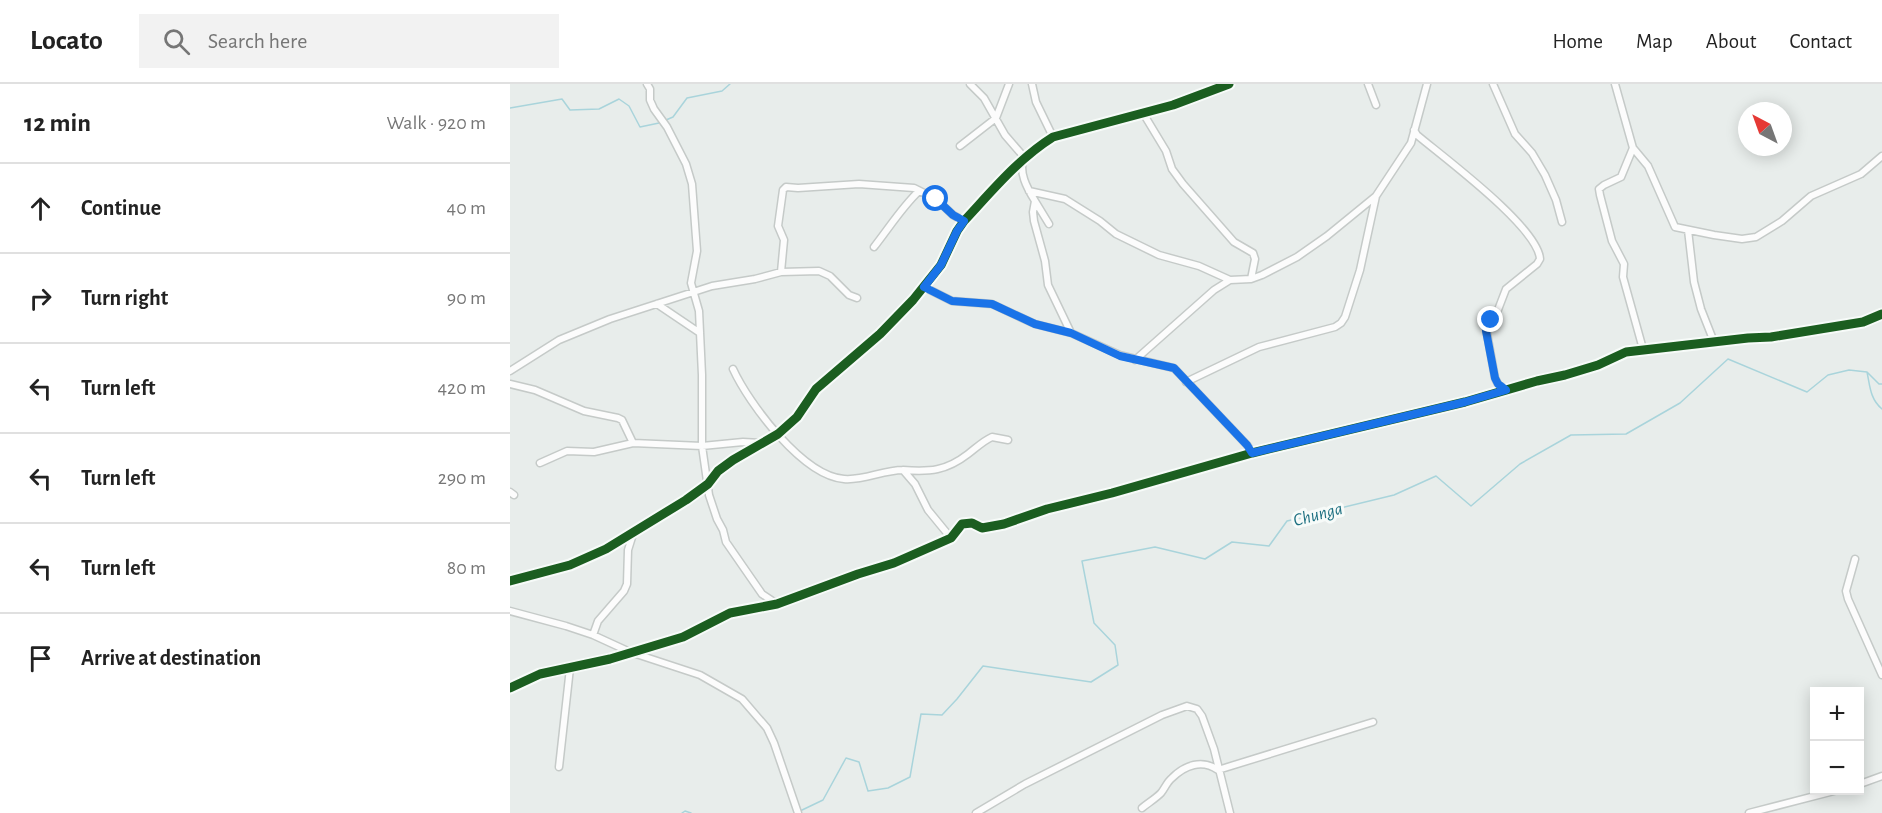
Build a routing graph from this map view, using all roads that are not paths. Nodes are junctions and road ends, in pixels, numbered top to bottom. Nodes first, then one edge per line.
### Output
1 (647, 84) edge
2 (970, 84) edge
3 (1009, 84) edge
4 (1032, 84) edge
5 (1229, 84) edge
6 (1368, 84) edge
7 (1427, 84) edge
8 (1493, 84) edge
9 (1615, 84) edge
10 (1376, 105) dead end
11 (1143, 113) junction
12 (996, 118) junction
13 (1414, 130) junction
14 (1053, 136) junction
15 (960, 146) dead end
16 (1633, 148) junction
17 (1882, 156) edge
18 (1024, 157) junction
19 (1029, 190) junction
20 (920, 191) junction
21 (1376, 196) junction
22 (1035, 201) junction
23 (964, 221) junction
24 (1562, 222) dead end
25 (1048, 224) dead end
26 (1688, 230) junction
27 (874, 247) dead end
28 (781, 272) junction
29 (1251, 279) junction
30 (1230, 280) junction
31 (924, 287) junction
32 (693, 293) junction
33 (857, 298) dead end
34 (657, 304) junction
35 (1882, 314) edge
36 (700, 333) junction
37 (1071, 333) junction
38 (1714, 342) junction
39 (1643, 350) junction
40 (1135, 360) junction
41 (733, 369) dead end
42 (510, 371) edge
43 (1186, 382) junction
44 (510, 384) edge
45 (1506, 390) junction
46 (778, 435) junction
47 (1008, 440) dead end
48 (633, 443) junction
49 (763, 443) junction
50 (702, 446) junction
51 (1252, 453) junction
52 (540, 463) dead end
53 (903, 470) junction
54 (708, 483) junction
55 (633, 534) junction
56 (951, 538) junction
57 (1855, 559) dead end
58 (510, 580) edge
59 (777, 604) junction
60 (510, 611) edge
61 (593, 635) junction
62 (630, 652) junction
63 (570, 668) junction
64 (1882, 675) edge
65 (510, 688) edge
66 (1373, 722) dead end
67 (559, 767) dead end
68 (1218, 770) junction
69 (1882, 776) edge
70 (1864, 783) edge
71 (1819, 795) edge
72 (1142, 808) dead end
73 (797, 811) edge
74 (976, 813) edge
75 (1230, 813) edge
76 (1749, 813) edge

1 - 32 street
2 - 12 street
3 - 12 street
4 - 14 street
5 - 11 street
6 - 10 street
7 - 13 street
8 - 24 street
9 - 16 street
11 - 14 street
11 - 29 street
12 - 15 street
12 - 18 street
13 - 21 street
13 - 45 street
14 - 18 street
16 - 26 street
16 - 39 street
17 - 26 street
18 - 19 street
18 - 23 street
19 - 22 street
19 - 30 street
20 - 23 street
20 - 27 street
20 - 28 street
21 - 29 street
21 - 43 street
22 - 25 street
22 - 37 street
23 - 31 street
26 - 38 street
28 - 32 street
28 - 33 street
29 - 30 street
30 - 40 street
31 - 37 street
31 - 46 street
32 - 34 street
32 - 36 street
34 - 36 street
34 - 42 street
35 - 38 street
36 - 50 street
37 - 40 street
38 - 39 street
39 - 45 street
40 - 43 street
41 - 46 street
43 - 51 street
44 - 48 street
45 - 51 street
46 - 49 street
46 - 53 street
47 - 53 street
48 - 50 street
48 - 52 street
49 - 50 street
49 - 54 street
50 - 54 street
51 - 56 street
53 - 56 street
54 - 55 street
54 - 59 street
55 - 58 street
55 - 61 street
56 - 59 street
57 - 64 street
59 - 62 street
60 - 61 street
61 - 62 street
62 - 63 street
62 - 73 street
63 - 65 street
63 - 67 street
66 - 68 street
68 - 72 street
68 - 74 street
68 - 75 street
69 - 70 street
71 - 76 street

